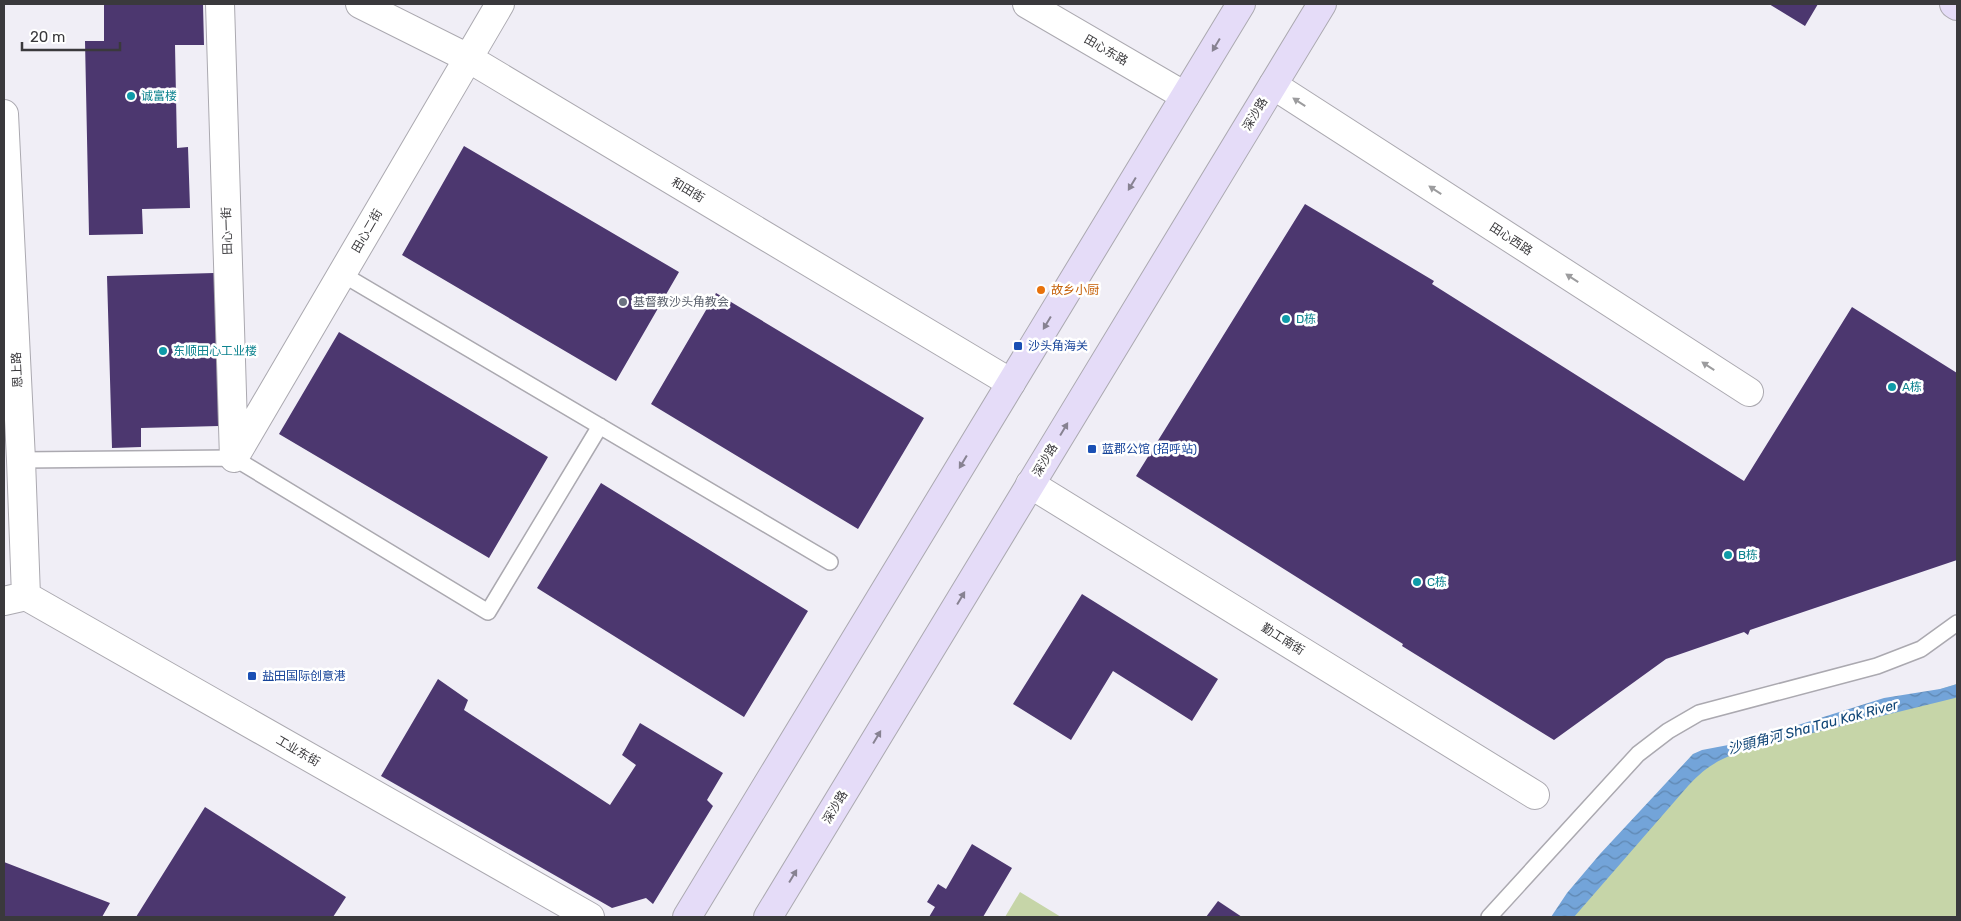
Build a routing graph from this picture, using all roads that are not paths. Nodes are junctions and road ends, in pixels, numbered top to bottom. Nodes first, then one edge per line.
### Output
1 (220, 4) edge
2 (360, 4) edge
3 (500, 4) edge
4 (1027, 4) edge
5 (1241, 4) edge
6 (1322, 4) edge
7 (468, 58) junction
8 (1273, 85) junction
9 (1185, 96) junction
10 (4, 114) edge
11 (342, 274) junction
12 (1011, 383) junction
13 (1750, 392) dead end
14 (600, 426) junction
15 (234, 458) junction
16 (21, 460) junction
17 (1030, 484) junction
18 (830, 562) dead end
19 (15, 599) edge
20 (1957, 623) edge
21 (1535, 795) dead end
22 (590, 917) edge
23 (687, 917) edge
24 (768, 917) edge
25 (1489, 917) edge

1 - 15 street, 田心一街
2 - 7 street, 和田街
3 - 7 street, 田心二街
4 - 9 street, 田心东路
5 -> 9 main road
6 - 8 main road, 深沙路
7 - 11 street, 田心二街
7 - 12 street, 和田街
13 -> 8 street, 田心西路
17 -> 8 main road, 深沙路
9 -> 12 main road
10 - 16 street, 恩上路
11 - 14 lane
11 - 15 street, 田心二街
12 -> 23 main road
14 - 15 lane
14 - 18 lane
15 - 16 lane
16 - 19 street, 恩上路
17 - 21 street, 勤工南街
24 -> 17 main road, 深沙路
19 - 22 street, 工业东街
20 - 25 lane

